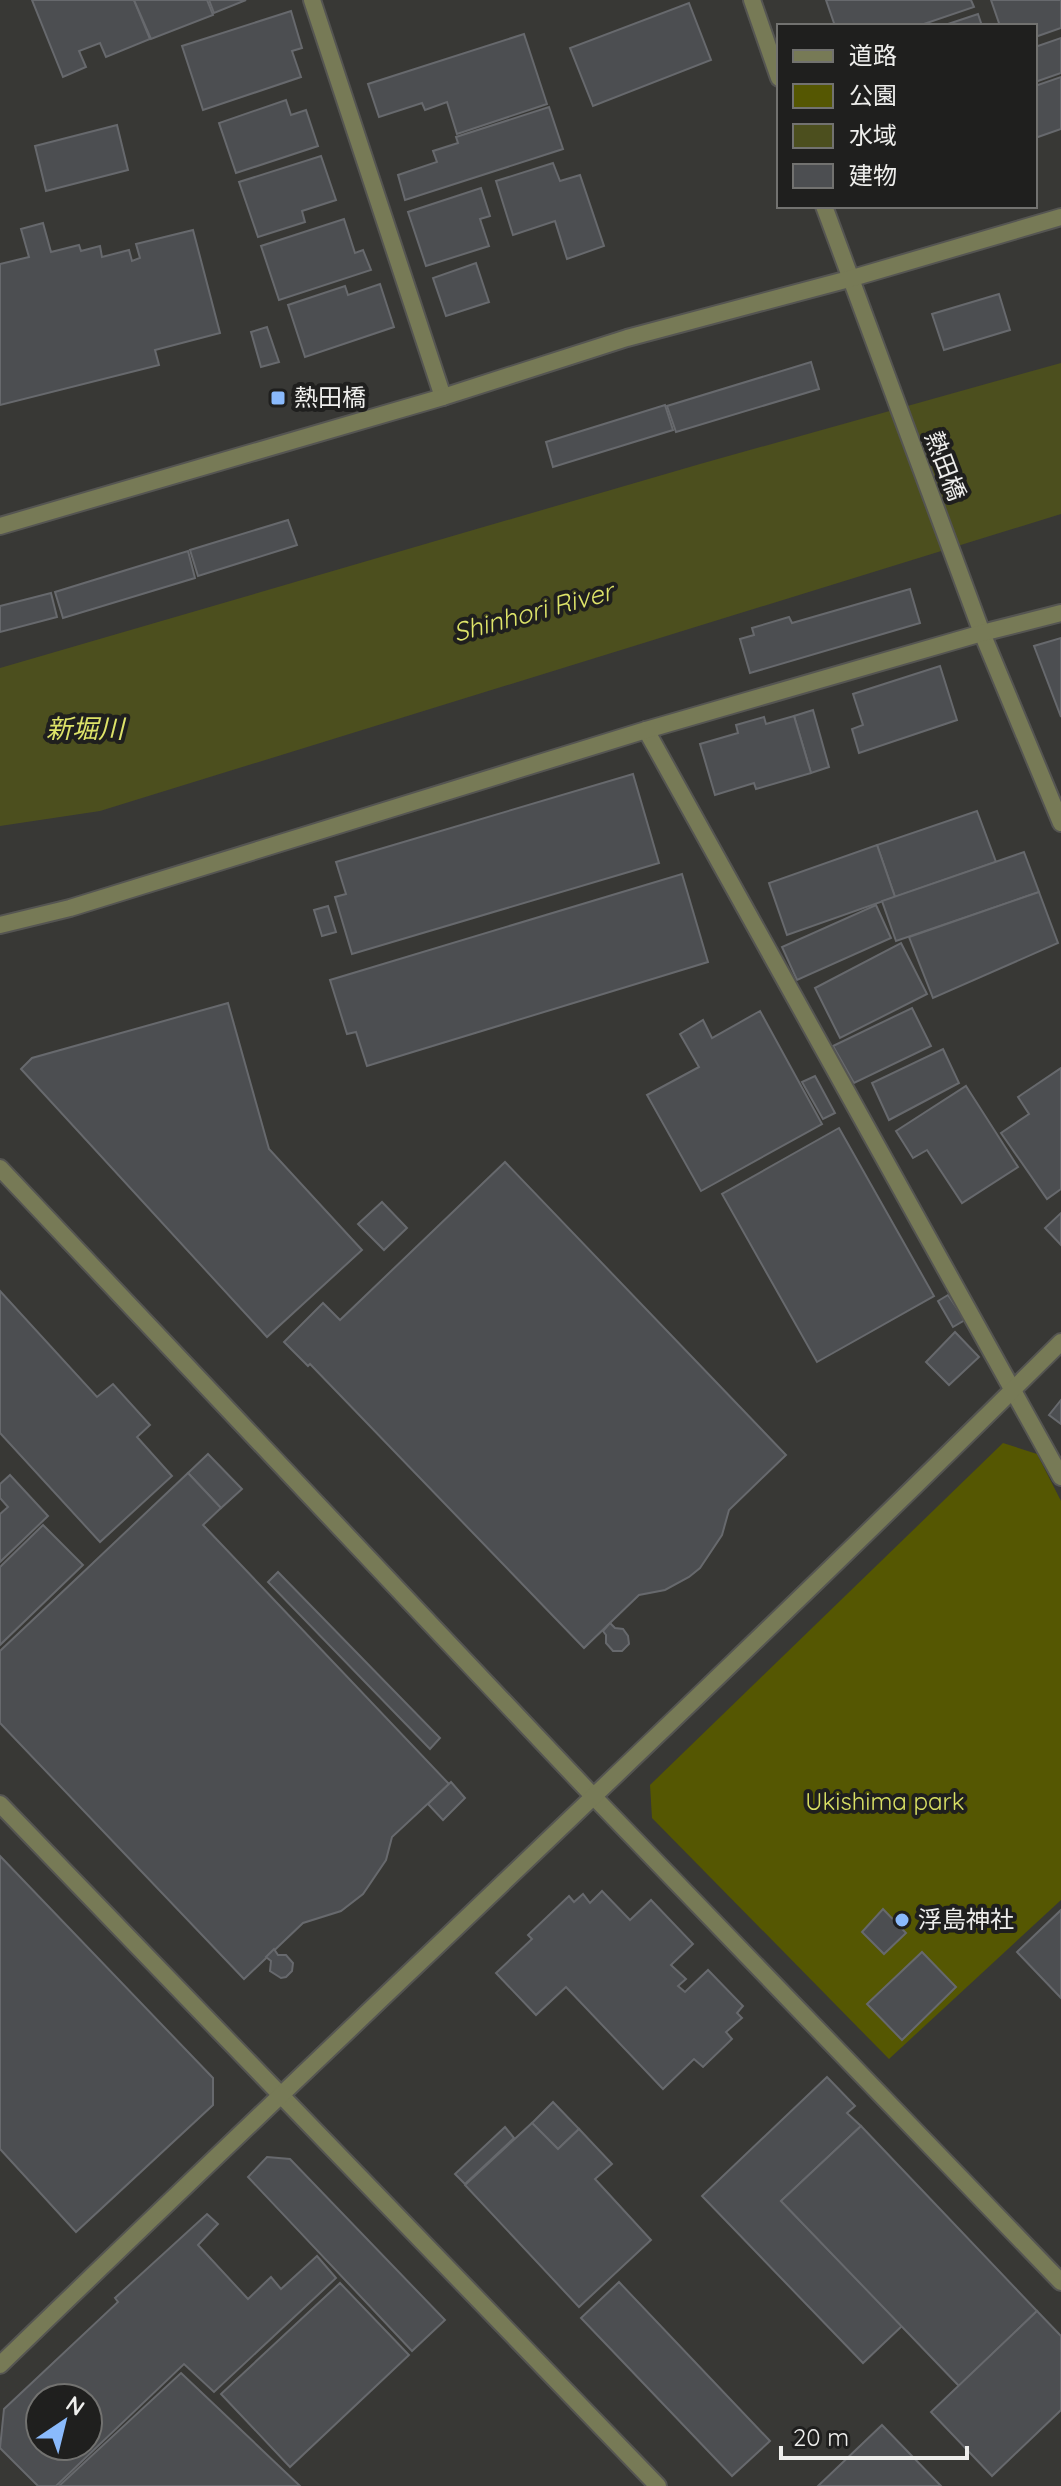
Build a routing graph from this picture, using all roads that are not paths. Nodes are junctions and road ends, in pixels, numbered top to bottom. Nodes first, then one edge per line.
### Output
1 (312, 0) edge
2 (752, 0) edge
3 (777, 72) edge
4 (825, 208) edge
5 (1061, 217) edge
6 (849, 279) junction
7 (443, 397) junction
8 (0, 526) edge
9 (1061, 613) edge
10 (982, 633) junction
11 (646, 730) junction
12 (1061, 823) edge
13 (0, 925) edge
14 (0, 1168) edge
15 (1061, 1342) edge
16 (1013, 1389) junction
17 (1061, 1477) edge
18 (594, 1797) junction
19 (0, 1804) edge
20 (280, 2094) junction
21 (1061, 2282) edge
22 (0, 2365) edge
23 (658, 2486) edge

1 - 7 street
2 - 3 street
4 - 6 street, 熱田橋
5 - 6 street
6 - 7 street
6 - 10 street, 熱田橋
7 - 8 street
9 - 10 street
10 - 11 street
10 - 12 street, 熱田橋
11 - 13 street
11 - 16 street
14 - 18 street
15 - 16 street
16 - 17 street
16 - 18 street
18 - 20 street
18 - 21 street
19 - 20 street
20 - 22 street
20 - 23 street

